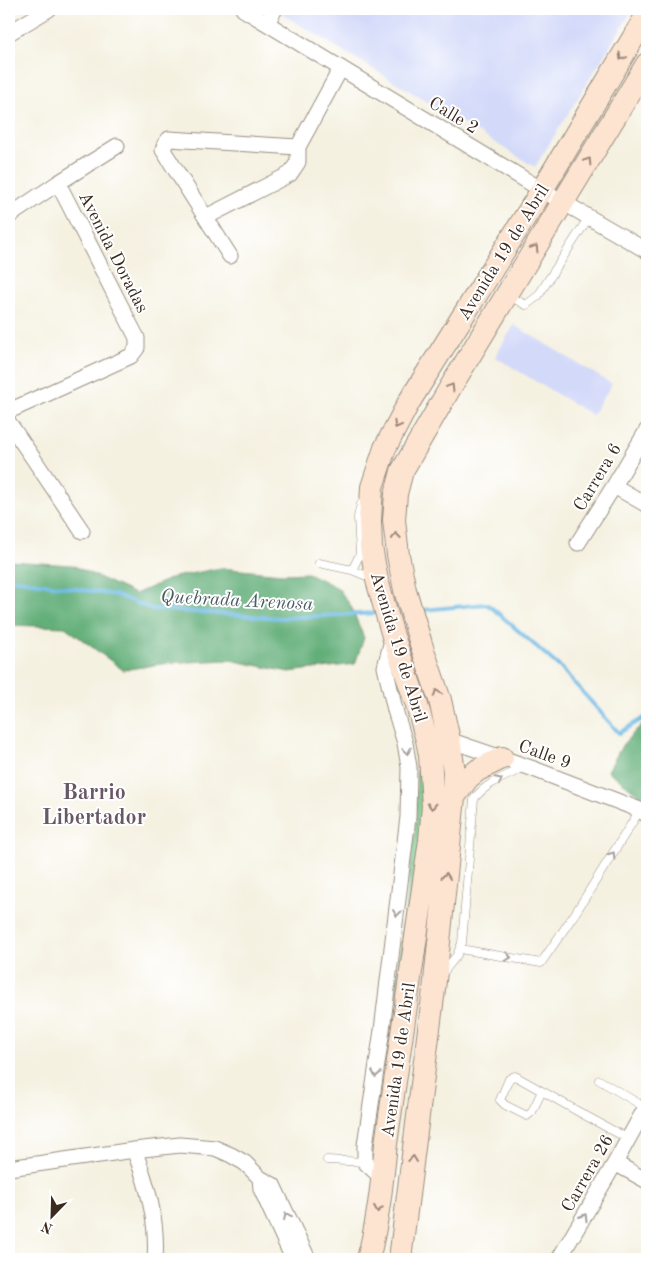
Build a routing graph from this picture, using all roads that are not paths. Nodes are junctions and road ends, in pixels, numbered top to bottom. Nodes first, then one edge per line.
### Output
1 (49, 9) edge
2 (243, 9) edge
3 (275, 9) edge
4 (647, 16) edge
5 (267, 23) junction
6 (9, 34) edge
7 (647, 64) edge
8 (341, 68) junction
9 (118, 146) dead end
10 (298, 147) junction
11 (58, 183) junction
12 (542, 190) junction
13 (563, 202) junction
14 (9, 216) edge
15 (589, 217) junction
16 (206, 218) junction
17 (647, 251) edge
18 (230, 256) dead end
19 (507, 295) junction
20 (9, 411) edge
21 (9, 423) edge
22 (647, 430) edge
23 (614, 486) junction
24 (362, 498) dead end
25 (647, 505) edge
26 (82, 531) dead end
27 (578, 544) dead end
28 (318, 563) dead end
29 (352, 570) junction
30 (377, 580) junction
31 (393, 636) junction
32 (427, 740) junction
33 (449, 740) junction
34 (502, 758) junction
35 (527, 767) junction
36 (454, 797) junction
37 (644, 813) edge
38 (460, 949) junction
39 (436, 981) junction
40 (599, 1080) dead end
41 (542, 1091) junction
42 (647, 1106) edge
43 (628, 1139) junction
44 (134, 1150) junction
45 (327, 1160) dead end
46 (365, 1162) junction
47 (615, 1163) junction
48 (9, 1168) edge
49 (260, 1178) junction
50 (382, 1179) junction
51 (647, 1181) edge
52 (155, 1259) edge
53 (293, 1259) edge
54 (308, 1259) edge
55 (368, 1259) edge
56 (400, 1259) edge
57 (559, 1259) edge

1 - 6 street
2 - 5 street, Calle 2
3 - 5 street
4 -> 12 main road, Avenida 19 de Abril
5 - 8 street, Calle 2
13 -> 7 main road, Avenida 19 de Abril
8 - 10 street
8 - 12 street, Calle 2
9 - 11 street
10 - 16 street
10 - 16 street
11 - 14 street
11 - 20 street, Avenida Doradas
12 - 13 street, Calle 2
12 -> 30 main road, Avenida 19 de Abril
13 - 15 street, Calle 2
19 -> 13 main road, Avenida 19 de Abril
15 - 17 street, Calle 2
15 - 19 lane
16 - 18 street
33 -> 19 main road, Avenida 19 de Abril
21 - 26 street
22 - 23 street, Carrera 6
23 - 25 street
23 - 27 street, Carrera 6
24 - 29 lane
28 - 29 lane
29 - 30 lane
30 - 31 main road, Avenida 19 de Abril
31 - 32 main road, Avenida 19 de Abril
31 -> 46 street
32 - 33 street, Calle 9
32 -> 50 main road, Avenida 19 de Abril
33 - 34 street, Calle 9
33 - 36 main road, Avenida 19 de Abril
34 - 35 street, Calle 9
34 - 36 main road
35 - 37 street, Calle 9
38 -> 35 lane
39 -> 36 main road, Avenida 19 de Abril
38 -> 37 lane
38 - 39 lane
56 -> 39 main road, Avenida 19 de Abril
40 - 42 lane
41 - 41 lane
41 - 43 lane
42 - 43 street, Carrera 26
43 - 47 street, Carrera 26
44 - 48 street
44 - 49 street
44 - 52 street
45 - 46 lane
46 - 50 street
47 - 51 street
57 -> 47 street, Carrera 26
49 - 53 street
54 -> 49 street
50 -> 55 main road, Avenida 19 de Abril

